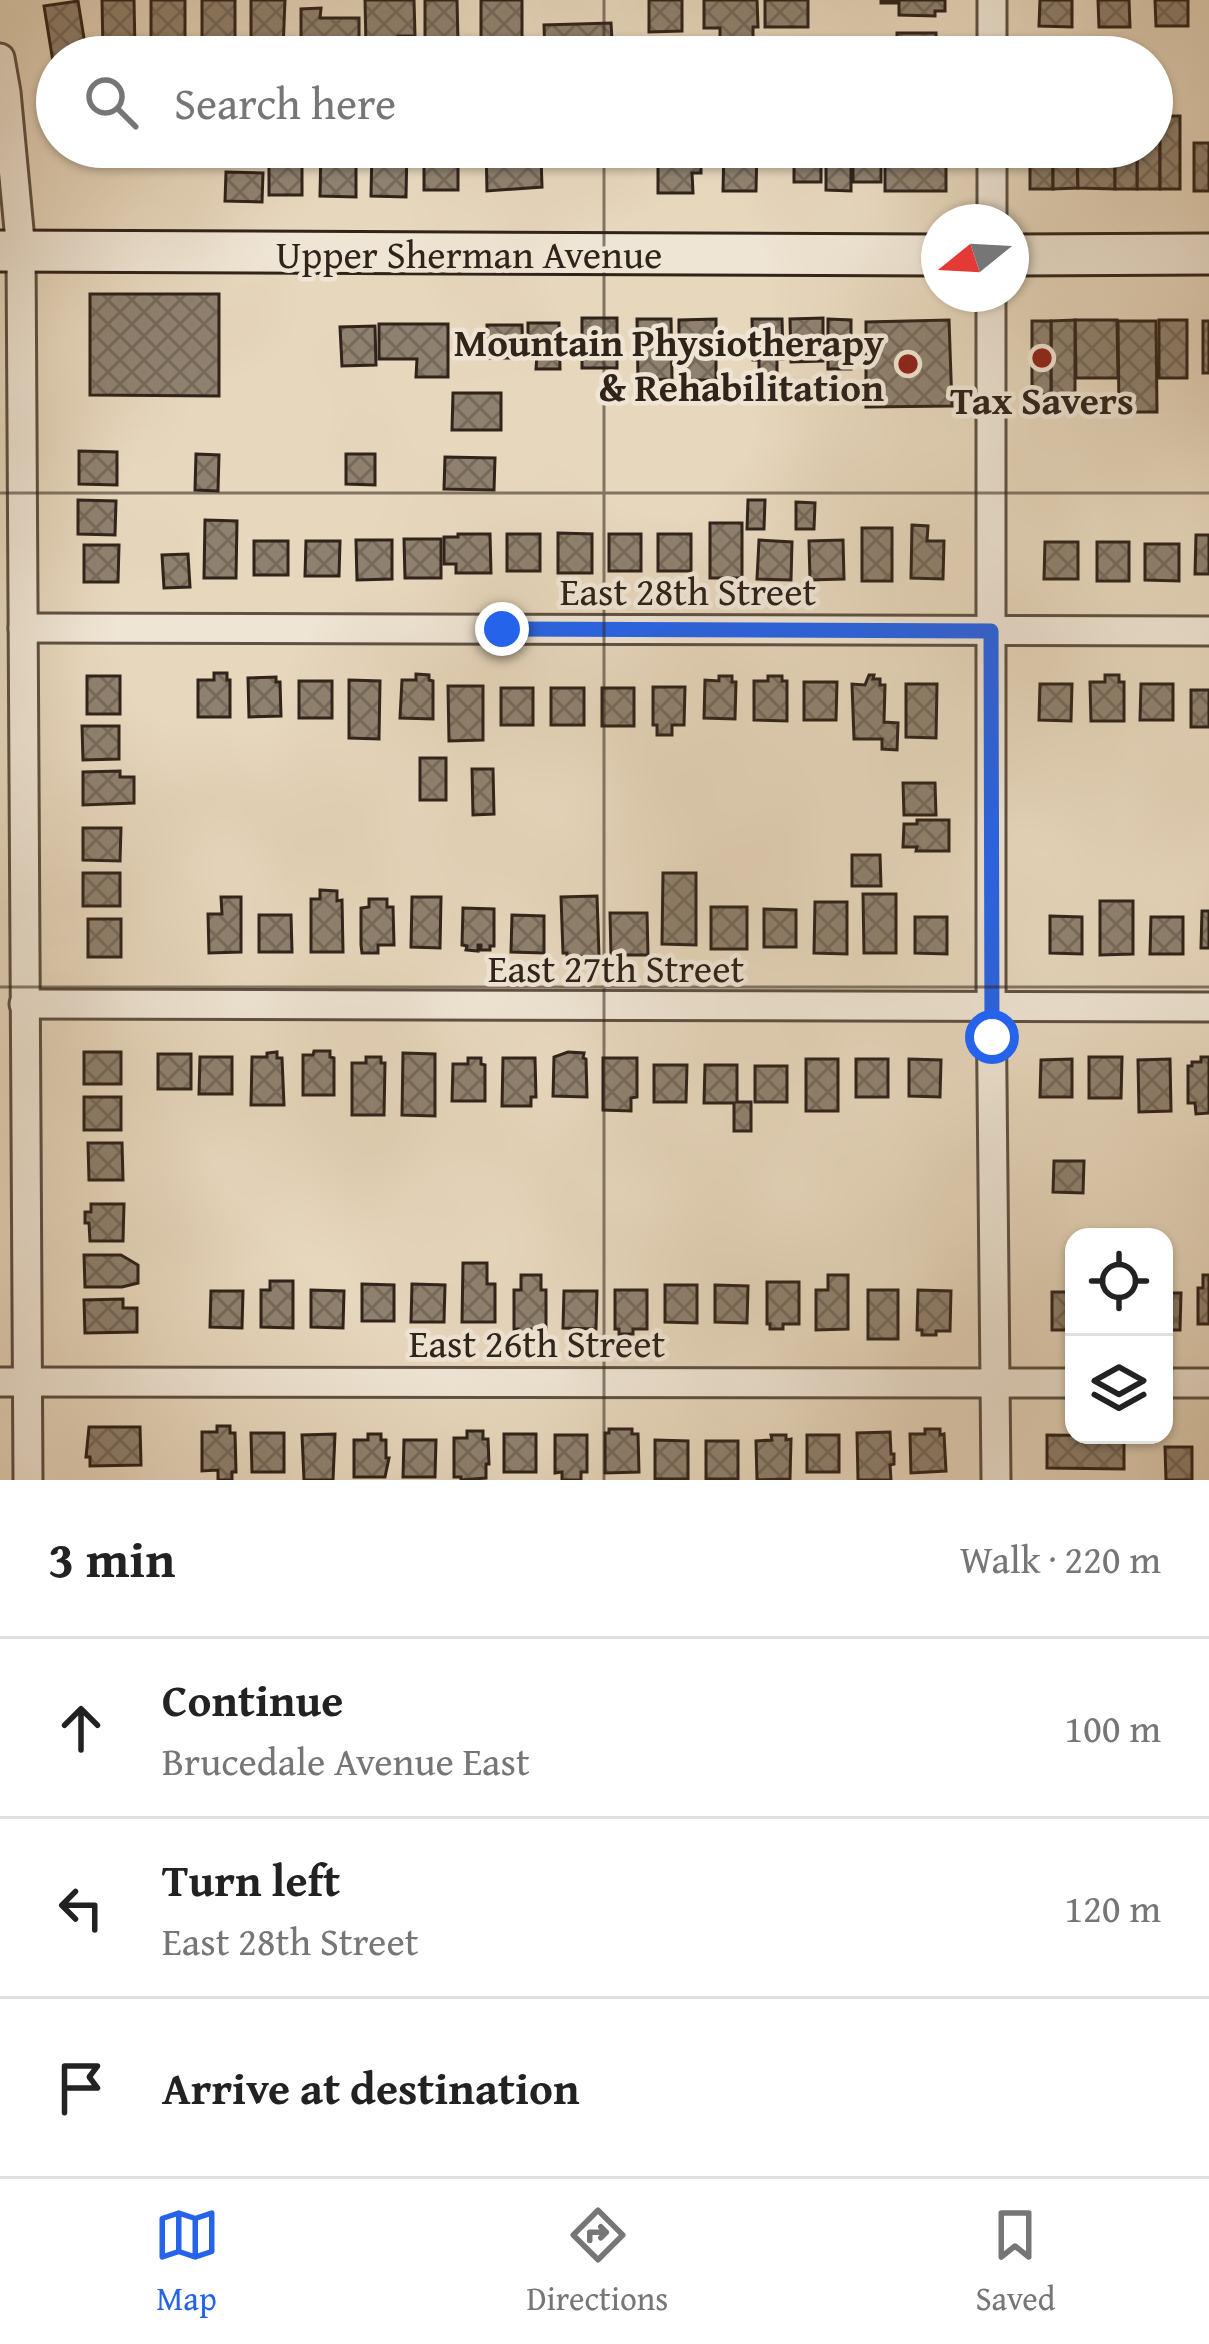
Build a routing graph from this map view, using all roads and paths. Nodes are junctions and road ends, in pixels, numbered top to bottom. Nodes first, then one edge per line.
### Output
1 (992, 0) edge
2 (992, 36) edge
3 (0, 58) edge
4 (992, 168) edge
5 (992, 204) edge
6 (10, 251) edge
7 (1209, 254) edge
8 (1029, 255) edge
9 (921, 256) edge
10 (991, 312) edge
11 (23, 628) junction
12 (991, 631) junction
13 (1209, 631) edge
14 (24, 1004) junction
15 (1209, 1006) edge
16 (992, 1008) junction
17 (14, 1382) edge
18 (1209, 1382) edge
19 (997, 1383) junction
20 (1065, 1383) edge
21 (1173, 1383) edge
22 (28, 1480) edge
23 (996, 1480) edge

1 - 2 street
3 - 6 street
4 - 5 street
6 - 9 main road, Upper Sherman Avenue
6 - 11 street
7 - 8 main road
10 - 12 street
11 - 12 street, East 28th Street
11 - 14 street
12 - 13 street, East 28th Street
12 - 16 street
14 - 16 street, East 27th Street
14 - 17 street
15 - 16 street, East 27th Street
16 - 19 street
17 - 19 street, East 26th Street
17 - 22 street
18 - 21 street
19 - 20 street, East 26th Street
19 - 23 street

